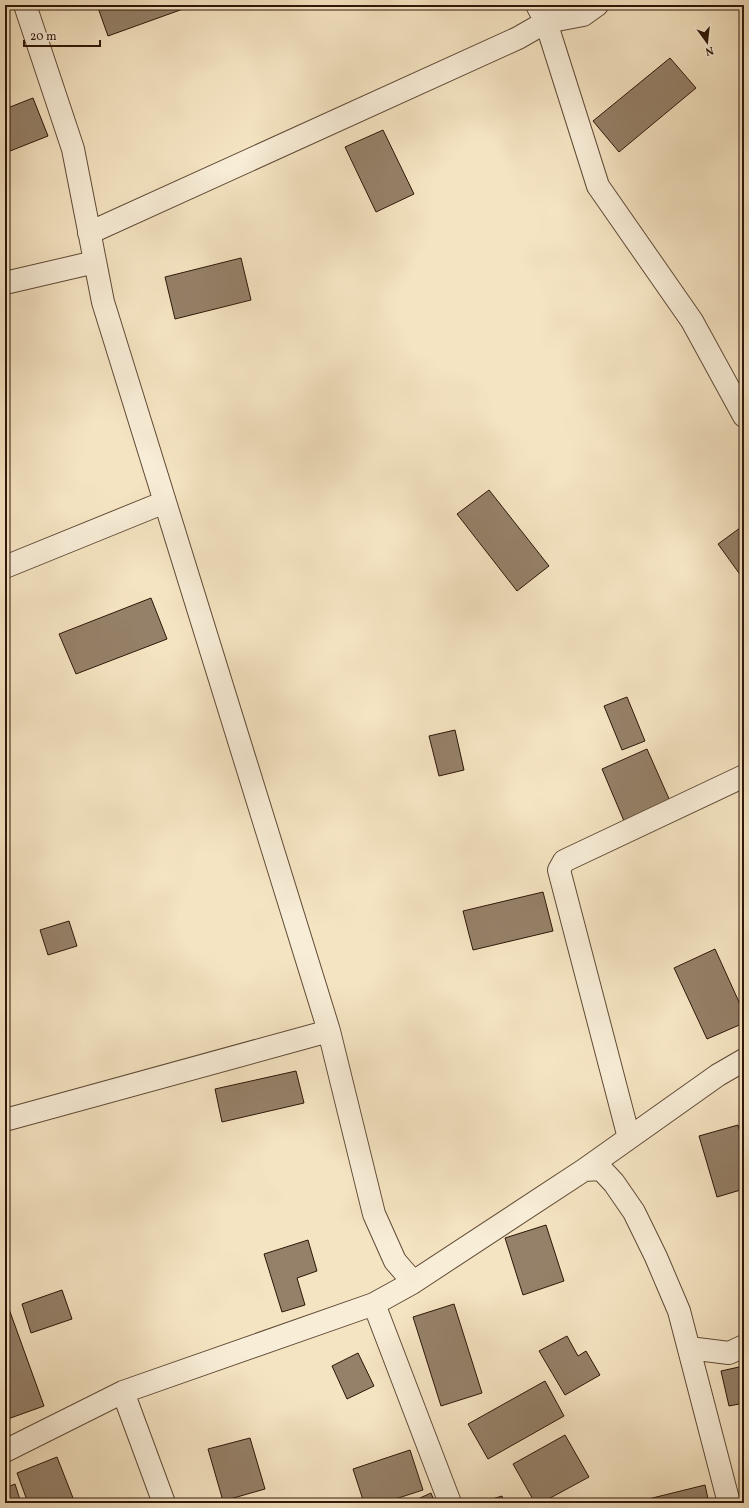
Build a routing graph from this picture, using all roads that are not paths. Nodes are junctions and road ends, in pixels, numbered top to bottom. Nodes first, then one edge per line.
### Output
1 (26, 5) edge
2 (596, 5) edge
3 (541, 14) edge
4 (89, 234) junction
5 (95, 262) junction
6 (5, 283) edge
7 (744, 416) edge
8 (165, 502) junction
9 (5, 567) edge
10 (744, 776) edge
11 (329, 1031) junction
12 (744, 1060) edge
13 (5, 1120) edge
14 (629, 1138) junction
15 (584, 1170) junction
16 (412, 1283) junction
17 (374, 1304) junction
18 (744, 1346) edge
19 (689, 1348) junction
20 (123, 1392) junction
21 (5, 1451) edge
22 (164, 1503) edge
23 (450, 1503) edge
24 (730, 1503) edge

1 - 4 street
2 - 3 street
3 - 4 street
3 - 7 street
4 - 5 street
5 - 6 street
5 - 8 street
8 - 9 street
8 - 11 street
10 - 14 street
11 - 13 street
11 - 16 street
12 - 14 street
14 - 15 street
15 - 16 street
15 - 19 street
16 - 17 street
17 - 20 street
17 - 23 street
18 - 19 street
19 - 24 street
20 - 21 street
20 - 22 street

